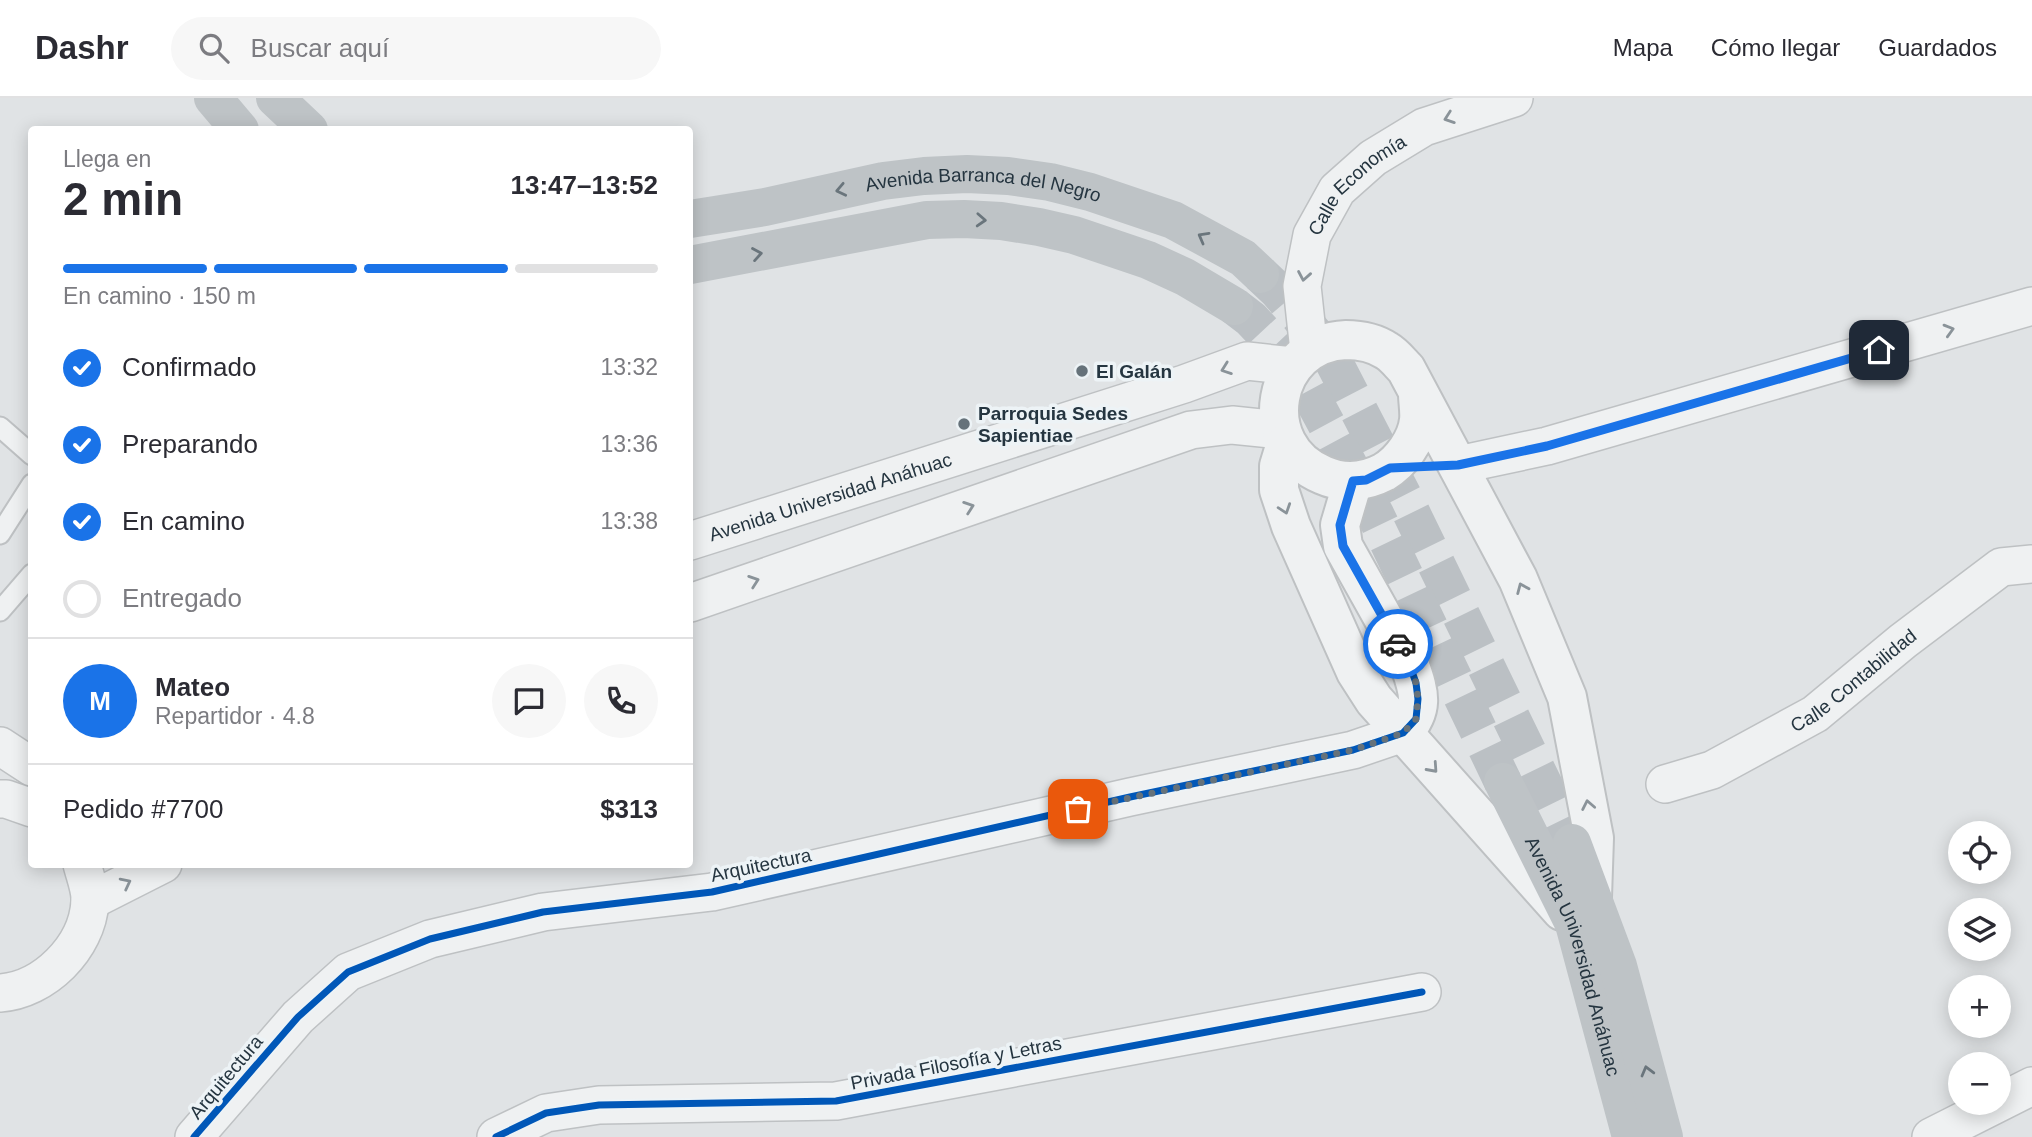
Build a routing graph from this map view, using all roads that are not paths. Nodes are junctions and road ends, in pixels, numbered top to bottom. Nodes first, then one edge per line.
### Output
1 (213, 98) edge
2 (275, 98) edge
3 (1514, 98) edge
4 (237, 126) edge
5 (305, 126) edge
6 (693, 218) edge
7 (693, 264) edge
8 (1260, 274) tunnel mouth
9 (1234, 306) tunnel mouth
10 (2032, 306) edge
11 (1301, 358) junction
12 (1418, 394) junction
13 (0, 427) edge
14 (1284, 437) junction
15 (28, 452) edge
16 (1458, 465) junction
17 (1390, 468) junction
18 (1353, 481) junction
19 (28, 490) edge
20 (0, 534) edge
21 (693, 540) edge
22 (2032, 564) edge
23 (28, 579) edge
24 (693, 602) edge
25 (0, 611) edge
26 (1403, 733) junction
27 (0, 746) edge
28 (28, 765) edge
29 (1503, 782) tunnel mouth
30 (1665, 784) dead end
31 (1572, 843) tunnel mouth
32 (83, 868) edge
33 (155, 868) edge
34 (90, 901) junction
35 (1583, 911) junction
36 (1603, 969) junction
37 (1422, 992) dead end
38 (0, 993) edge
39 (2032, 1086) edge
40 (194, 1137) edge
41 (496, 1137) edge
42 (1631, 1137) edge
43 (1664, 1137) edge
44 (1931, 1137) edge

1 - 4 main road
2 - 5 main road
3 -> 11 street, Calle Economía
8 -> 6 main road, Avenida Barranca del Negro
7 -> 9 main road, Avenida Barranca del Negro
16 -> 10 street
11 - 12 street
11 - 14 street
11 -> 21 street, Avenida Universidad Anáhuac
12 - 16 street
12 - 17 street
13 - 15 lane
14 - 18 street
24 -> 14 street
14 -> 26 street
16 - 17 street
35 -> 16 street
17 - 18 street
18 - 26 street
19 - 20 lane
22 - 30 street, Calle Contabilidad
23 - 25 lane
26 -> 35 street
26 - 40 street, Arquitectura
27 - 28 street
29 - 35 main road, Avenida Universidad Anáhuac
31 - 35 main road, Avenida Universidad Anáhuac
32 - 34 street
34 -> 33 street
34 - 38 street
35 - 36 main road, Avenida Universidad Anáhuac
36 - 42 main road, Avenida Universidad Anáhuac
43 -> 36 main road, Avenida Universidad Anáhuac
37 - 41 street, Privada Filosofía y Letras
39 - 44 street

